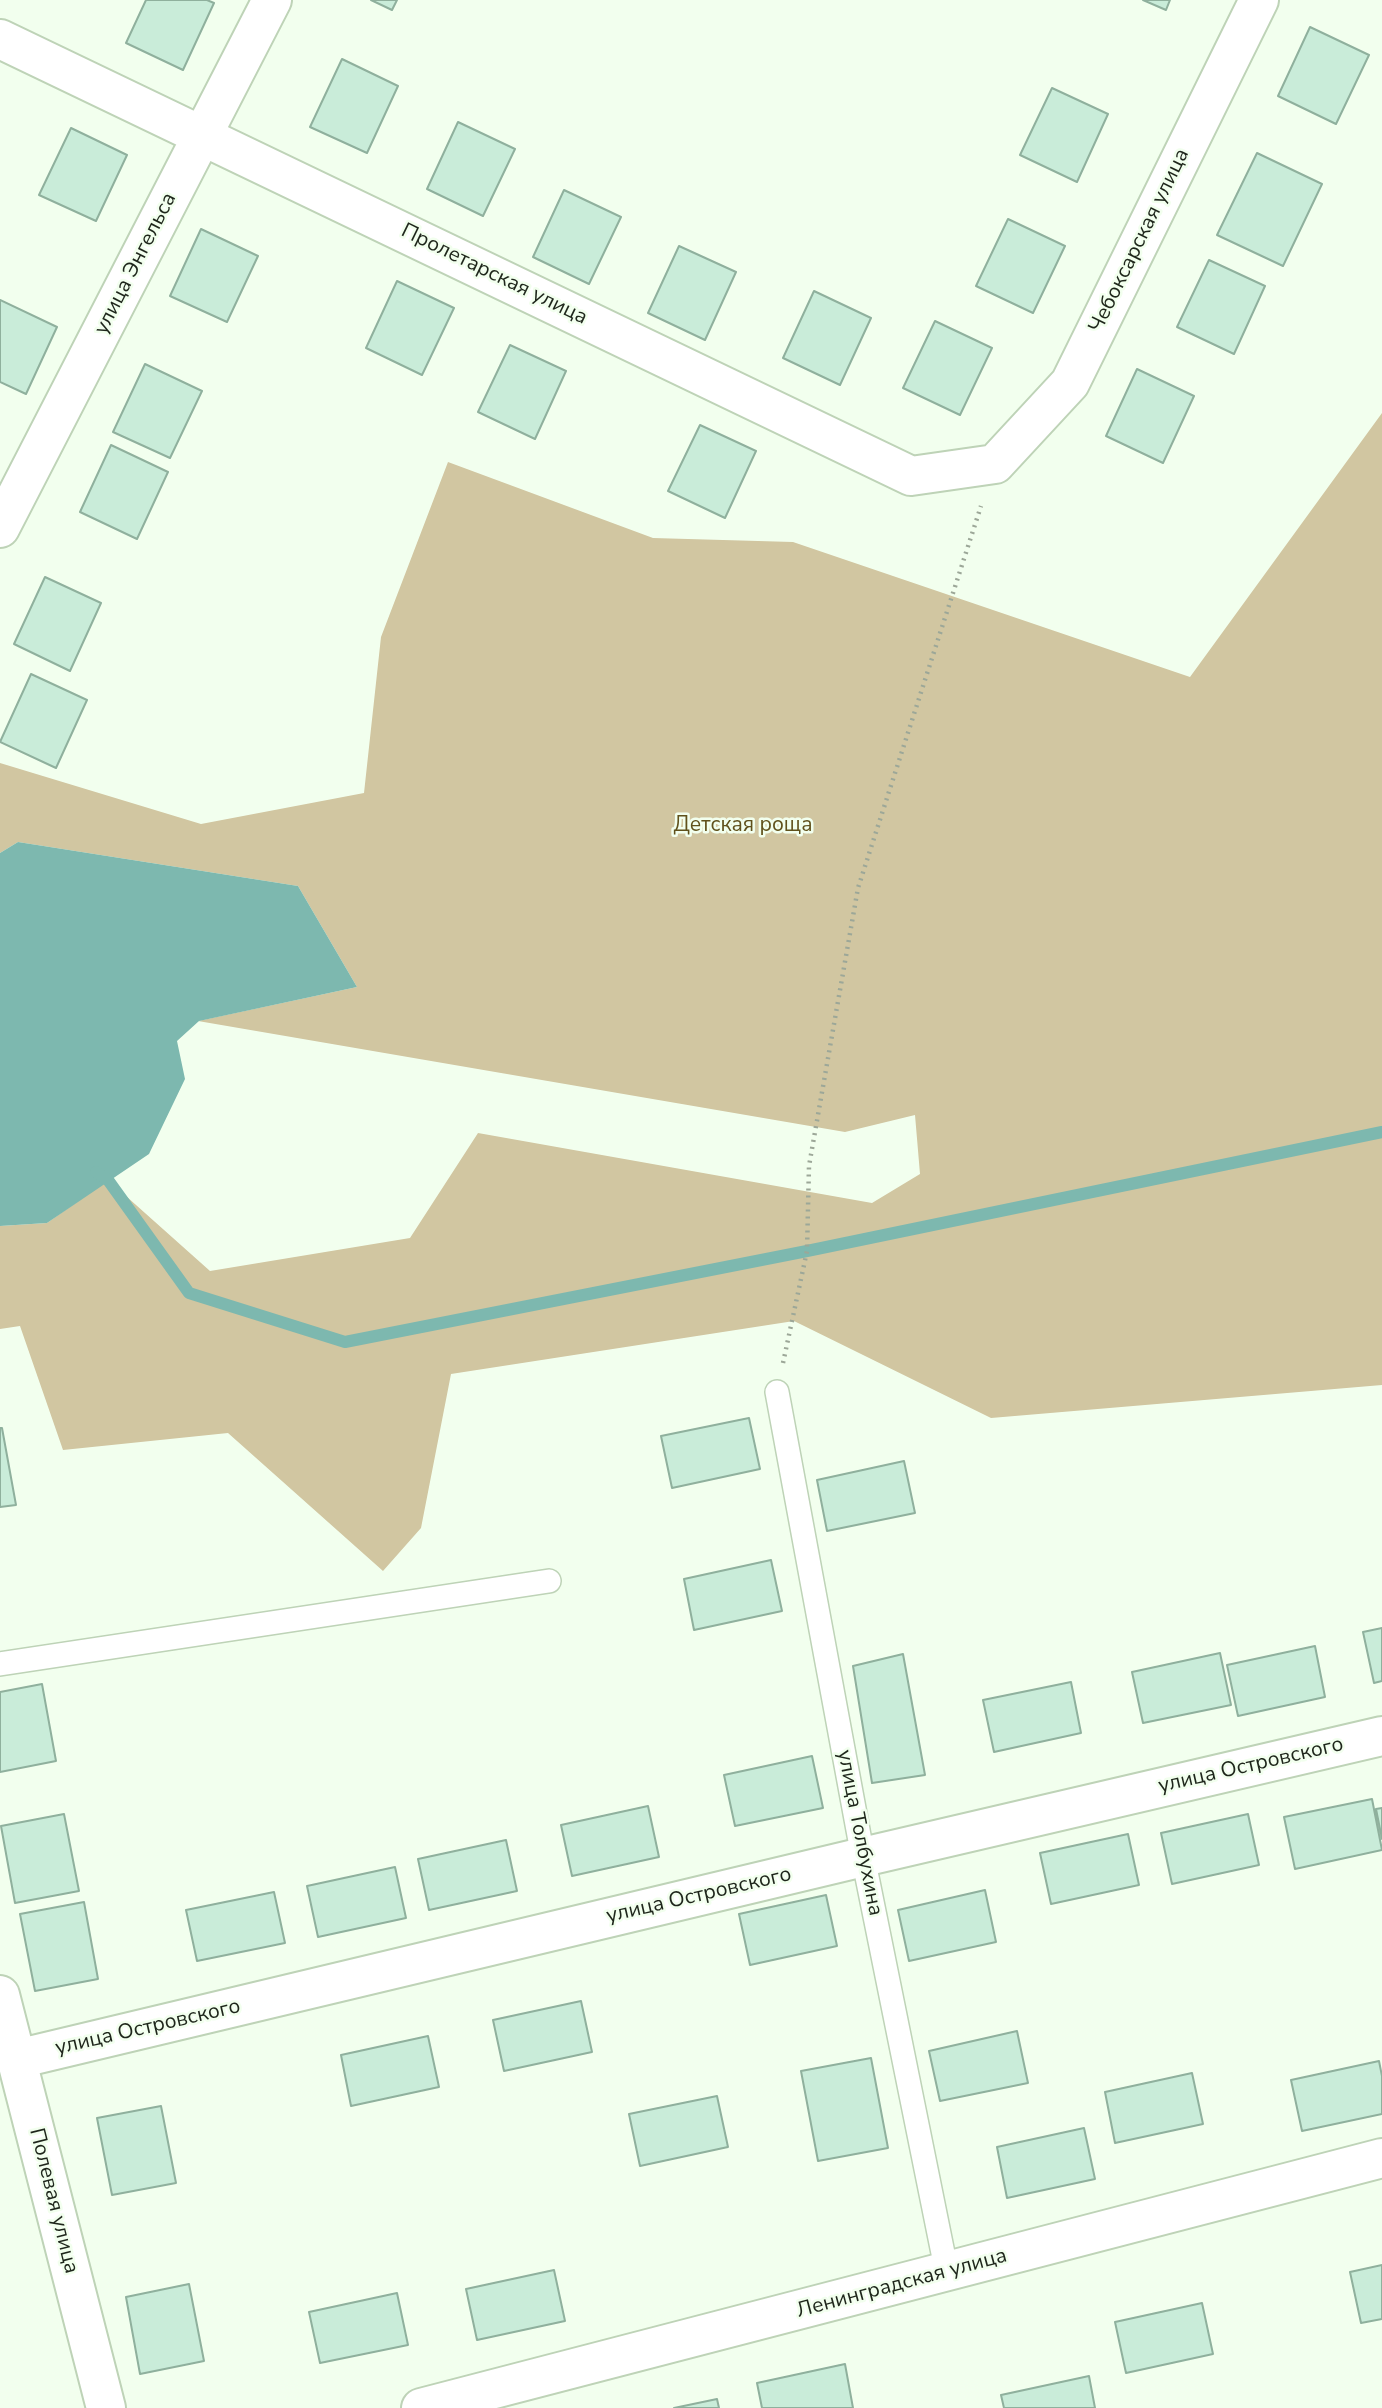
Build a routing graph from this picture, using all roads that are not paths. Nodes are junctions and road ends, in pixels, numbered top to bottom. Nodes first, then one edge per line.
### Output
1 (272, 0) edge
2 (1259, 0) edge
3 (0, 39) edge
4 (204, 135) junction
5 (995, 464) joint
6 (0, 528) edge
7 (777, 1392) road end
8 (549, 1581) dead end
9 (0, 1664) edge
10 (1382, 1736) edge
11 (863, 1857) junction
12 (0, 1995) edge
13 (17, 2059) junction
14 (1382, 2158) edge
15 (947, 2273) junction
16 (106, 2408) edge
17 (421, 2408) edge

1 - 4 street, улица Энгельса
2 - 5 street, Чебоксарская улица
3 - 4 street, Пролетарская улица
4 - 5 street, Пролетарская улица
4 - 6 street, улица Энгельса
7 - 11 lane, улица Толбухина
8 - 9 lane
10 - 11 street, улица Островского
11 - 13 street, улица Островского
11 - 15 lane, улица Толбухина
12 - 13 street, Полевая улица
13 - 16 street, Полевая улица
14 - 15 street, Ленинградская улица
15 - 17 street, Ленинградская улица

